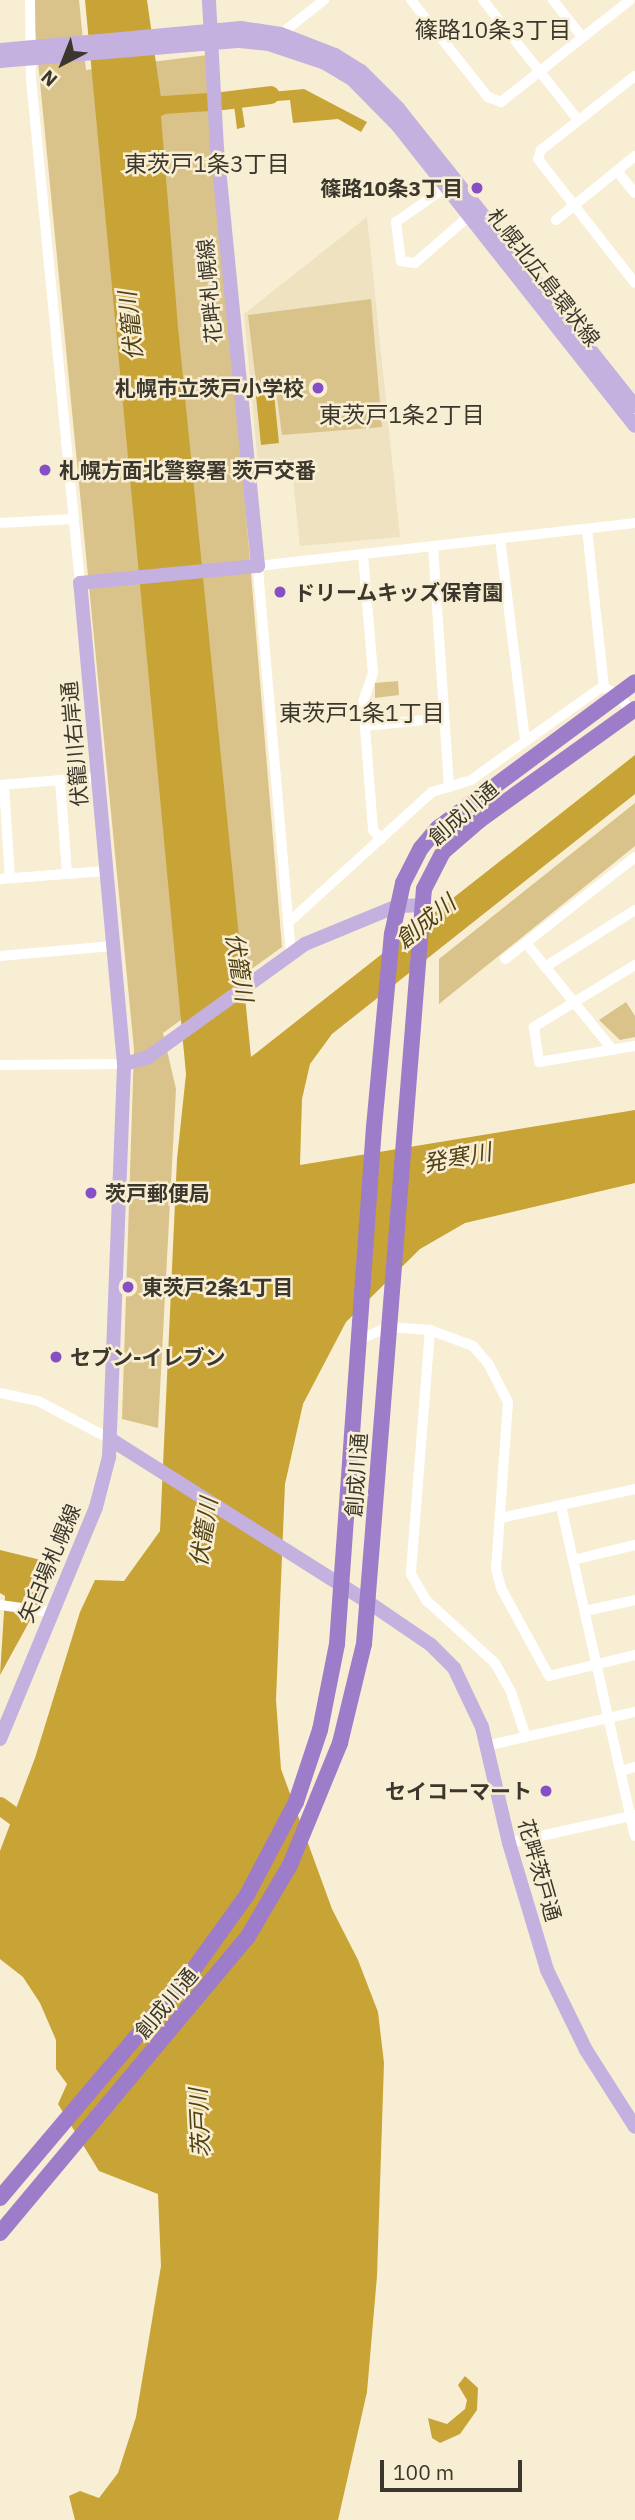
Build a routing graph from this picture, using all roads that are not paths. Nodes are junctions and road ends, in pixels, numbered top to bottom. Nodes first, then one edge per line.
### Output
1 (30, 0) edge
2 (209, 0) edge
3 (324, 0) edge
4 (411, 0) edge
5 (483, 0) edge
6 (553, 0) edge
7 (629, 0) edge
8 (635, 7) edge
9 (281, 34) junction
10 (211, 36) junction
11 (582, 37) junction
12 (0, 50) edge
13 (32, 53) junction
14 (0, 61) edge
15 (540, 71) junction
16 (635, 76) edge
17 (578, 120) junction
18 (635, 156) edge
19 (617, 171) junction
20 (446, 187) junction
21 (635, 193) edge
22 (573, 206) junction
23 (469, 216) junction
24 (556, 220) dead end
25 (635, 284) edge
26 (635, 407) edge
27 (635, 426) edge
28 (74, 519) junction
29 (0, 523) edge
30 (635, 523) edge
31 (587, 529) junction
32 (500, 539) junction
33 (433, 546) junction
34 (363, 554) junction
35 (258, 566) junction
36 (80, 583) junction
37 (635, 682) edge
38 (611, 691) junction
39 (633, 711) edge
40 (444, 718) junction
41 (365, 726) junction
42 (525, 741) junction
43 (98, 777) junction
44 (60, 780) junction
45 (2, 785) edge
46 (449, 787) junction
47 (381, 839) junction
48 (635, 858) edge
49 (106, 871) junction
50 (67, 873) junction
51 (5, 878) edge
52 (397, 906) junction
53 (635, 910) edge
54 (420, 912) junction
55 (288, 923) junction
56 (526, 943) junction
57 (113, 946) junction
58 (291, 954) junction
59 (0, 956) edge
60 (505, 959) dead end
61 (635, 965) edge
62 (545, 967) junction
63 (574, 1003) junction
64 (635, 1046) edge
65 (613, 1050) junction
66 (124, 1064) junction
67 (0, 1065) edge
68 (388, 1327) junction
69 (430, 1330) junction
70 (359, 1338) junction
71 (0, 1393) edge
72 (110, 1439) junction
73 (635, 1489) edge
74 (561, 1506) junction
75 (501, 1518) junction
76 (635, 1545) edge
77 (573, 1560) junction
78 (342, 1585) junction
79 (635, 1600) edge
80 (368, 1602) junction
81 (0, 1605) edge
82 (45, 1611) junction
83 (585, 1611) junction
84 (635, 1655) edge
85 (597, 1665) junction
86 (635, 1712) edge
87 (609, 1718) junction
88 (526, 1737) junction
89 (0, 1739) edge
90 (486, 1746) junction
91 (635, 1767) edge
92 (621, 1771) junction
93 (633, 1816) edge
94 (635, 1836) edge
95 (509, 1843) junction
96 (635, 2127) edge
97 (0, 2198) edge
98 (0, 2233) edge

1 - 13 street, 伏籠川右岸通
2 - 10 main road, 花畔札幌線
3 - 9 street
4 - 15 street
5 - 15 street
6 - 11 street
7 - 8 street
7 - 11 street
9 - 10 main road, 札幌北広島環状線
9 - 26 main road, 札幌北広島環状線
10 - 13 main road, 札幌北広島環状線
10 - 20 main road, 札幌北広島環状線
10 - 35 main road, 花畔札幌線
11 - 15 street
12 - 13 main road, 札幌北広島環状線
13 - 14 main road, 札幌北広島環状線
13 - 28 street, 伏籠川右岸通
15 - 17 street
16 - 17 street
17 - 22 street
18 - 19 street
19 - 21 street
19 - 22 street
20 - 23 main road, 札幌北広島環状線
20 - 23 street
22 - 24 street
22 - 25 street
23 - 27 main road, 札幌北広島環状線
28 - 29 street
28 - 36 street, 伏籠川右岸通
30 - 31 street
31 - 32 street
31 - 38 street
32 - 33 street
32 - 42 street
33 - 34 street
33 - 40 street
34 - 35 street
34 - 41 street
35 - 36 main road
35 - 55 street
36 - 43 main road, 伏籠川右岸通
37 - 38 highway, 創成川通
38 - 39 street
38 - 42 street
38 - 52 highway, 創成川通
39 - 54 highway, 創成川通
40 - 41 street
40 - 46 street
41 - 47 street
42 - 46 street
43 - 44 street
43 - 49 main road, 伏籠川右岸通
44 - 45 street
44 - 50 street
45 - 51 street
46 - 47 street
47 - 55 street
48 - 56 street
49 - 50 street
49 - 57 main road, 伏籠川右岸通
50 - 51 street
52 - 54 main road
52 - 58 main road
52 - 70 highway, 創成川通
53 - 62 street
54 - 68 highway, 創成川通
55 - 58 street
56 - 60 street
56 - 62 street
57 - 59 street
57 - 66 main road, 伏籠川右岸通
58 - 66 main road
61 - 63 street
62 - 63 street
63 - 65 street
63 - 65 street
64 - 65 street
66 - 67 street
66 - 72 main road, 伏籠川右岸通
68 - 69 street
68 - 70 street
68 - 80 highway, 創成川通
69 - 75 street
69 - 88 street
70 - 78 highway, 創成川通
71 - 72 street
72 - 78 main road, 花畔茨戸通
72 - 82 main road, 矢臼場札幌線
73 - 74 street
74 - 75 street
74 - 77 street
75 - 85 street
76 - 77 street
77 - 83 street
78 - 80 main road, 花畔茨戸通
78 - 97 highway, 創成川通
79 - 83 street
80 - 90 main road, 花畔茨戸通
80 - 98 highway, 創成川通
81 - 82 street
82 - 89 main road, 矢臼場札幌線
83 - 85 street
84 - 85 street
85 - 87 street
86 - 87 street
87 - 88 street
87 - 92 street
88 - 90 street
90 - 95 main road, 花畔茨戸通
91 - 92 street
92 - 93 street
93 - 94 street
93 - 95 street
95 - 96 main road, 花畔茨戸通

